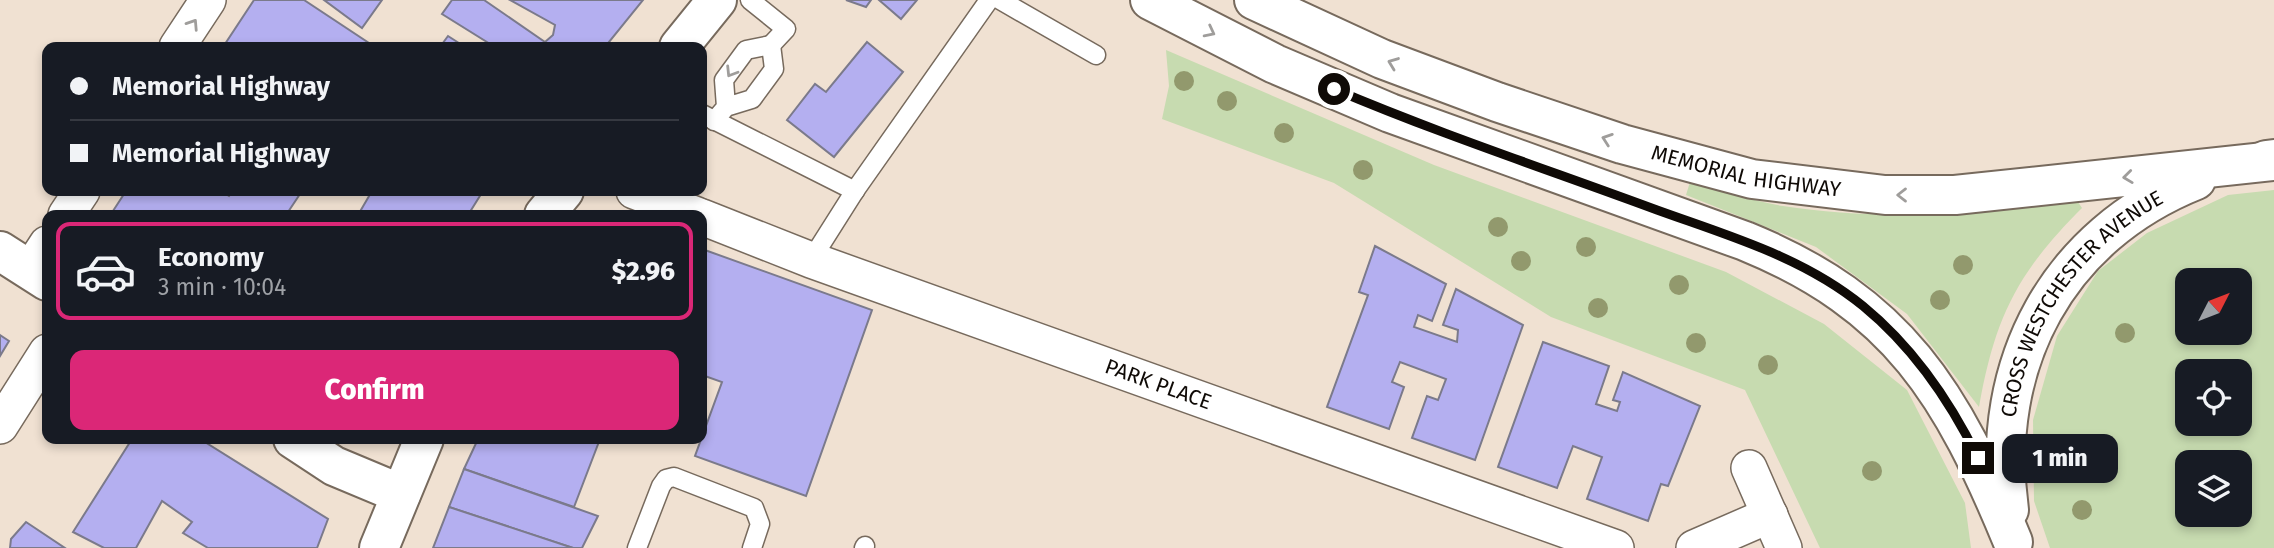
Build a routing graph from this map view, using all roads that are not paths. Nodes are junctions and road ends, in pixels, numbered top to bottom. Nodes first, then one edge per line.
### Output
1 (208, 0) edge
2 (717, 0) edge
3 (750, 0) edge
4 (989, 0) edge
5 (999, 0) edge
6 (1150, 0) edge
7 (1254, 0) edge
8 (180, 42) edge
9 (683, 42) edge
10 (771, 45) junction
11 (1096, 55) dead end
12 (714, 114) edge
13 (2265, 161) edge
14 (855, 191) junction
15 (560, 196) edge
16 (647, 196) edge
17 (548, 210) edge
18 (684, 210) edge
19 (707, 219) edge
20 (811, 260) junction
21 (42, 360) edge
22 (0, 426) edge
23 (301, 444) edge
24 (422, 444) edge
25 (1749, 468) dead end
26 (401, 494) junction
27 (1770, 515) junction
28 (2014, 545) edge
29 (379, 548) edge
30 (638, 548) edge
31 (752, 548) edge
32 (1616, 548) edge
33 (1693, 548) edge
34 (1784, 548) edge

8 -> 1 street
2 - 9 main road
3 - 10 lane
4 - 14 lane
5 - 11 lane
6 -> 28 main road
13 -> 7 main road, MEMORIAL HIGHWAY
10 -> 12 lane
10 - 12 lane
12 - 14 lane
13 - 28 main road, CROSS WESTCHESTER AVENUE
14 - 20 lane
15 - 17 main road
16 - 18 street
19 - 20 street, PARK PLACE
20 - 32 street, PARK PLACE
21 - 22 street
23 - 26 main road
24 - 26 main road
25 - 27 street
26 - 29 main road
27 - 33 street
27 - 34 street
30 - 31 lane

